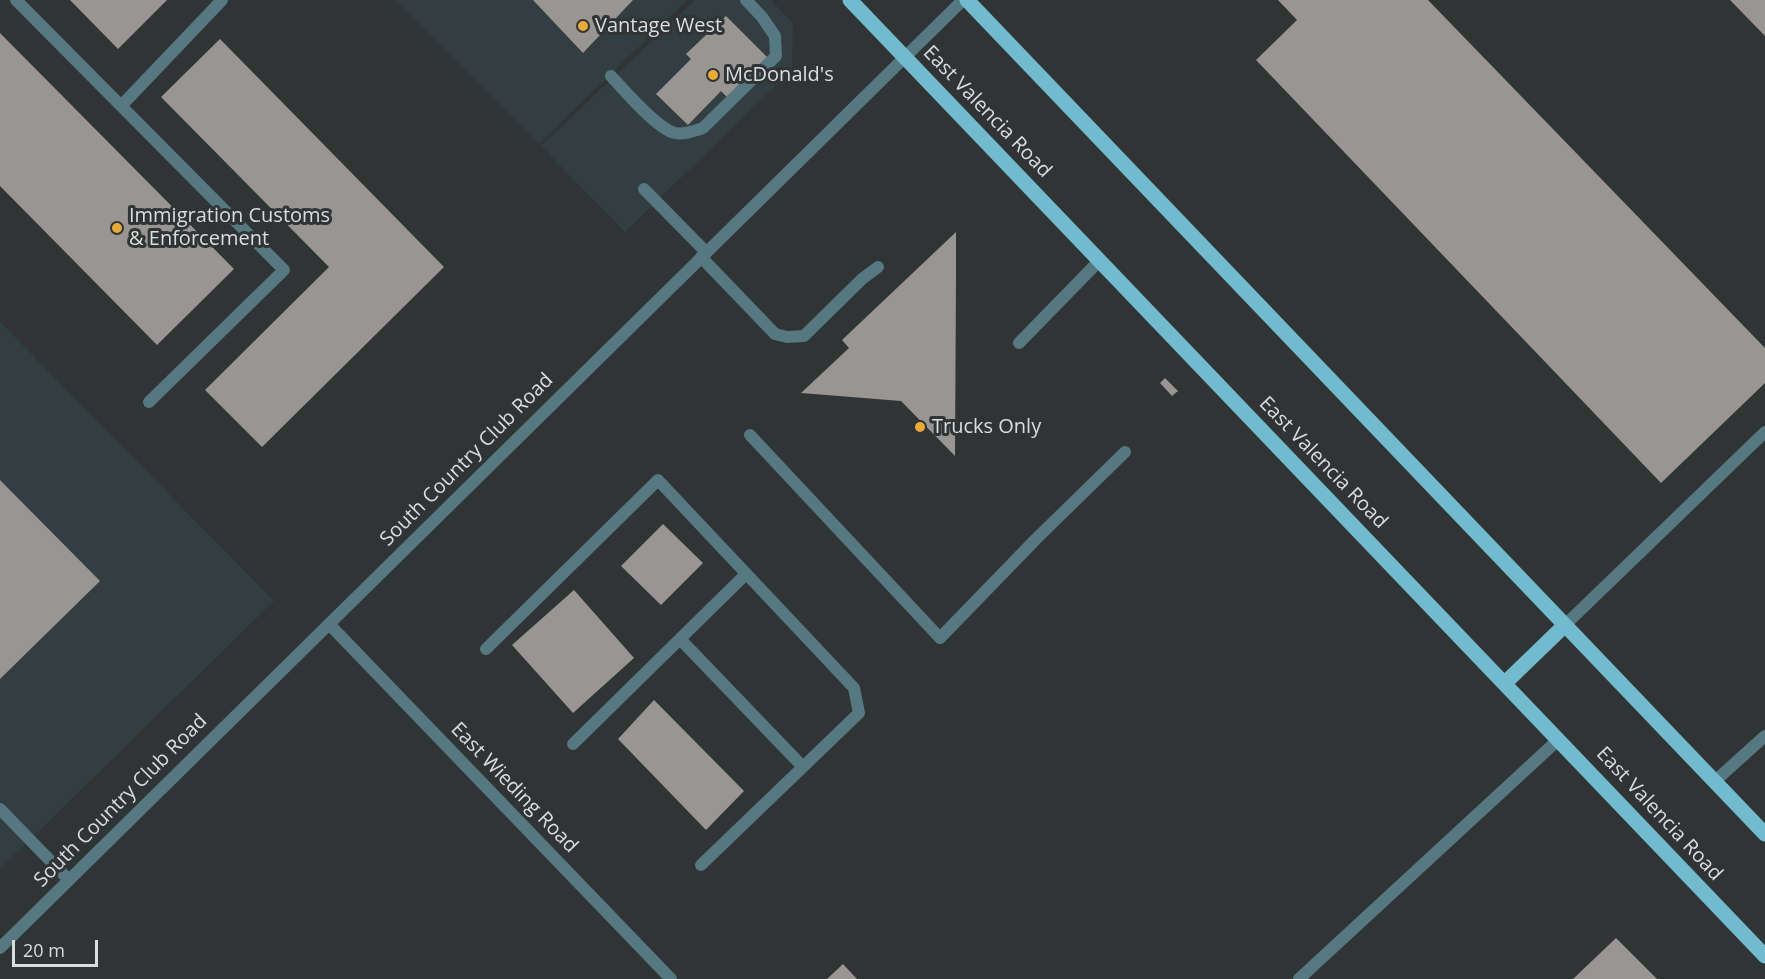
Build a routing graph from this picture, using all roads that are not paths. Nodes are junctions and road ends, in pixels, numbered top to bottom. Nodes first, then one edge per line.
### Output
1 (16, 0) edge
2 (222, 0) edge
3 (746, 0) edge
4 (850, 0) edge
5 (965, 0) edge
6 (904, 57) junction
7 (611, 76) dead end
8 (121, 106) junction
9 (644, 189) dead end
10 (703, 254) junction
11 (1100, 260) junction
12 (878, 267) dead end
13 (1019, 344) dead end
14 (149, 402) dead end
15 (1765, 432) edge
16 (750, 435) dead end
17 (1125, 452) dead end
18 (746, 574) junction
19 (329, 624) junction
20 (1564, 626) junction
21 (680, 639) junction
22 (486, 649) dead end
23 (1504, 683) junction
24 (1765, 736) edge
25 (1559, 739) junction
26 (573, 744) dead end
27 (803, 767) junction
28 (1715, 781) junction
29 (0, 809) edge
30 (1765, 834) edge
31 (701, 865) dead end
32 (68, 879) junction
33 (0, 948) edge
34 (1765, 956) edge
35 (671, 979) edge
36 (1299, 979) edge

1 - 8 street
2 - 8 street
3 - 7 street
4 - 6 main road, East Valencia Road
5 - 6 street, South Country Club Road
5 - 20 main road
6 - 10 street, South Country Club Road
6 - 11 main road, East Valencia Road
8 - 14 street
9 - 10 street
10 - 12 street
10 - 19 street, South Country Club Road
11 - 13 street
11 - 23 main road, East Valencia Road
15 - 20 street
16 - 17 street
18 - 21 street
18 - 22 street
18 - 27 street
19 - 32 street, South Country Club Road
19 - 35 street, East Wieding Road
20 - 23 main road
20 - 28 main road
21 - 26 street
21 - 27 street
23 - 25 main road, East Valencia Road
24 - 28 street
25 - 34 main road, East Valencia Road
25 - 36 street
27 - 31 street
28 - 30 main road
29 - 32 street
32 - 33 street, South Country Club Road

